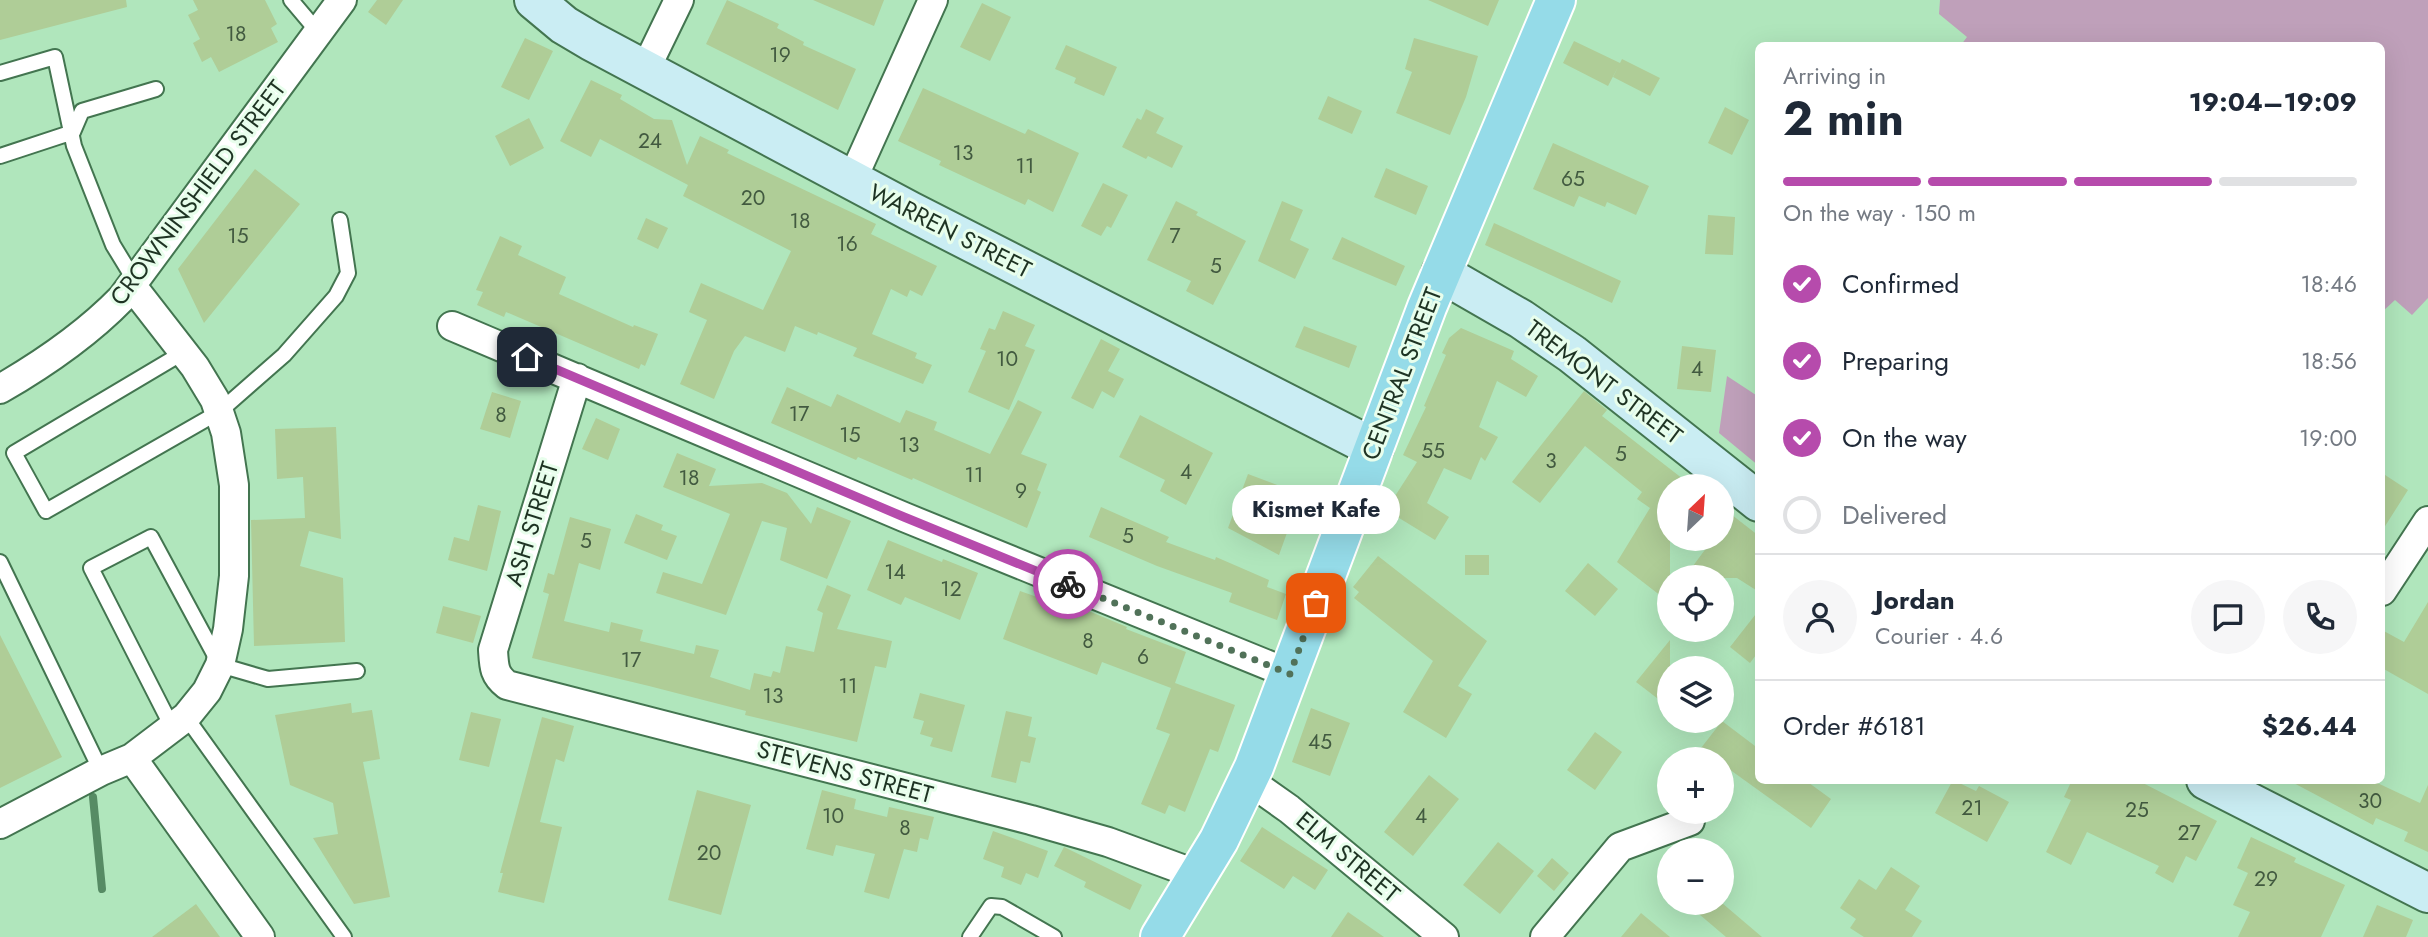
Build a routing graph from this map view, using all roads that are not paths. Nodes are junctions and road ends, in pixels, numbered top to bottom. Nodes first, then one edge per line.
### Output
1 (291, 0) edge
2 (342, 0) edge
3 (534, 0) edge
4 (679, 0) edge
5 (933, 0) edge
6 (1556, 0) edge
7 (318, 32) junction
8 (645, 70) junction
9 (0, 73) edge
10 (156, 89) dead end
11 (73, 132) junction
12 (0, 156) edge
13 (852, 180) junction
14 (340, 220) dead end
15 (1441, 273) junction
16 (133, 283) junction
17 (452, 326) dead end
18 (184, 352) junction
19 (577, 378) junction
20 (2, 381) edge
21 (219, 412) junction
22 (1374, 448) junction
23 (1755, 499) edge
24 (2428, 521) edge
25 (0, 562) edge
26 (2385, 586) edge
27 (220, 665) junction
28 (357, 671) dead end
29 (494, 671) joint
30 (1290, 674) junction
31 (179, 722) junction
32 (132, 758) junction
33 (101, 771) junction
34 (1248, 780) junction
35 (2224, 784) edge
36 (2251, 790) edge
37 (0, 824) edge
38 (1682, 824) edge
39 (1198, 875) junction
40 (2428, 893) edge
41 (1416, 927) edge
42 (260, 937) edge
43 (344, 937) edge
44 (970, 937) edge
45 (1054, 937) edge
46 (1160, 937) edge
47 (1444, 937) edge
48 (1545, 937) edge

1 - 7 lane
2 - 7 street, CROWNINSHIELD STREET
3 - 8 street, WARREN STREET
4 - 8 street
5 - 13 street
6 - 15 main road, CENTRAL STREET
7 - 16 street, CROWNINSHIELD STREET
8 - 13 street, WARREN STREET
9 - 11 lane
10 - 11 lane
11 - 12 lane
11 - 16 lane
13 - 22 street, WARREN STREET
14 - 21 lane
15 - 22 main road, CENTRAL STREET
15 - 23 street, TREMONT STREET
16 - 18 street
16 - 20 street, CROWNINSHIELD STREET
17 - 19 street
18 - 21 street
18 - 21 lane
19 - 29 street, ASH STREET
19 - 30 street
21 - 27 street
22 - 30 main road, CENTRAL STREET
24 - 26 street
25 - 33 lane
27 - 28 lane
27 - 31 street
27 - 31 lane
29 - 39 street, STEVENS STREET
30 - 34 main road, CENTRAL STREET
31 - 32 street
31 - 43 lane
32 - 33 street
32 - 42 street
33 - 37 street
34 - 39 main road, CENTRAL STREET
34 - 41 street, ELM STREET
35 - 36 street
36 - 40 street
38 - 48 street
39 - 46 main road, CENTRAL STREET
41 - 47 street, ELM STREET
44 - 45 lane

